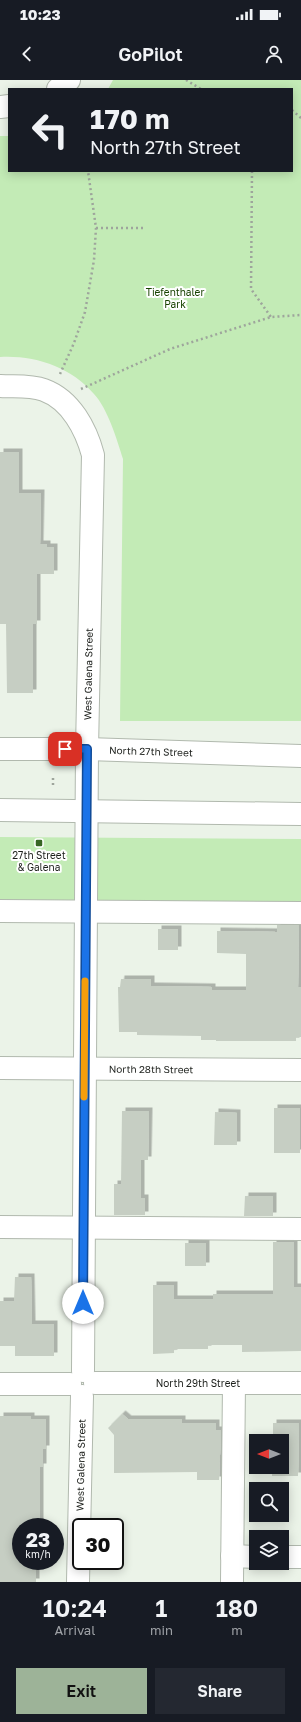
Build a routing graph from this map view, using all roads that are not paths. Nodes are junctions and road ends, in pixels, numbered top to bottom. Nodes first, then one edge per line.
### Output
1 (69, 80) edge
2 (59, 88) edge
3 (0, 386) edge
4 (0, 748) edge
5 (87, 749) junction
6 (301, 756) edge
7 (0, 810) edge
8 (87, 811) junction
9 (301, 814) edge
10 (0, 911) edge
11 (86, 911) junction
12 (301, 913) edge
13 (0, 1068) edge
14 (85, 1069) junction
15 (301, 1070) edge
16 (0, 1227) edge
17 (84, 1228) junction
18 (301, 1229) edge
19 (234, 1383) junction
20 (301, 1383) edge
21 (0, 1384) edge
22 (82, 1384) junction
23 (232, 1556) junction
24 (249, 1557) edge
25 (289, 1557) edge
26 (301, 1557) edge
27 (78, 1582) edge
28 (232, 1582) edge

1 - 2 street
3 - 5 street, West Galena Street
4 - 5 street, North 27th Street
5 - 6 street, North 27th Street
5 - 8 street, West Galena Street
7 - 8 street
8 - 9 street
8 - 11 street, West Galena Street
10 - 11 street
11 - 12 street
11 - 14 street, West Galena Street
13 - 14 street, North 28th Street
14 - 15 street, North 28th Street
14 - 17 street, West Galena Street
16 - 17 street
17 - 18 street
17 - 22 street, West Galena Street
19 - 20 street, North 29th Street
19 - 22 street, North 29th Street
19 - 23 street
21 - 22 street, North 29th Street
22 - 27 street, West Galena Street
23 - 24 street
23 - 28 street
25 - 26 street

